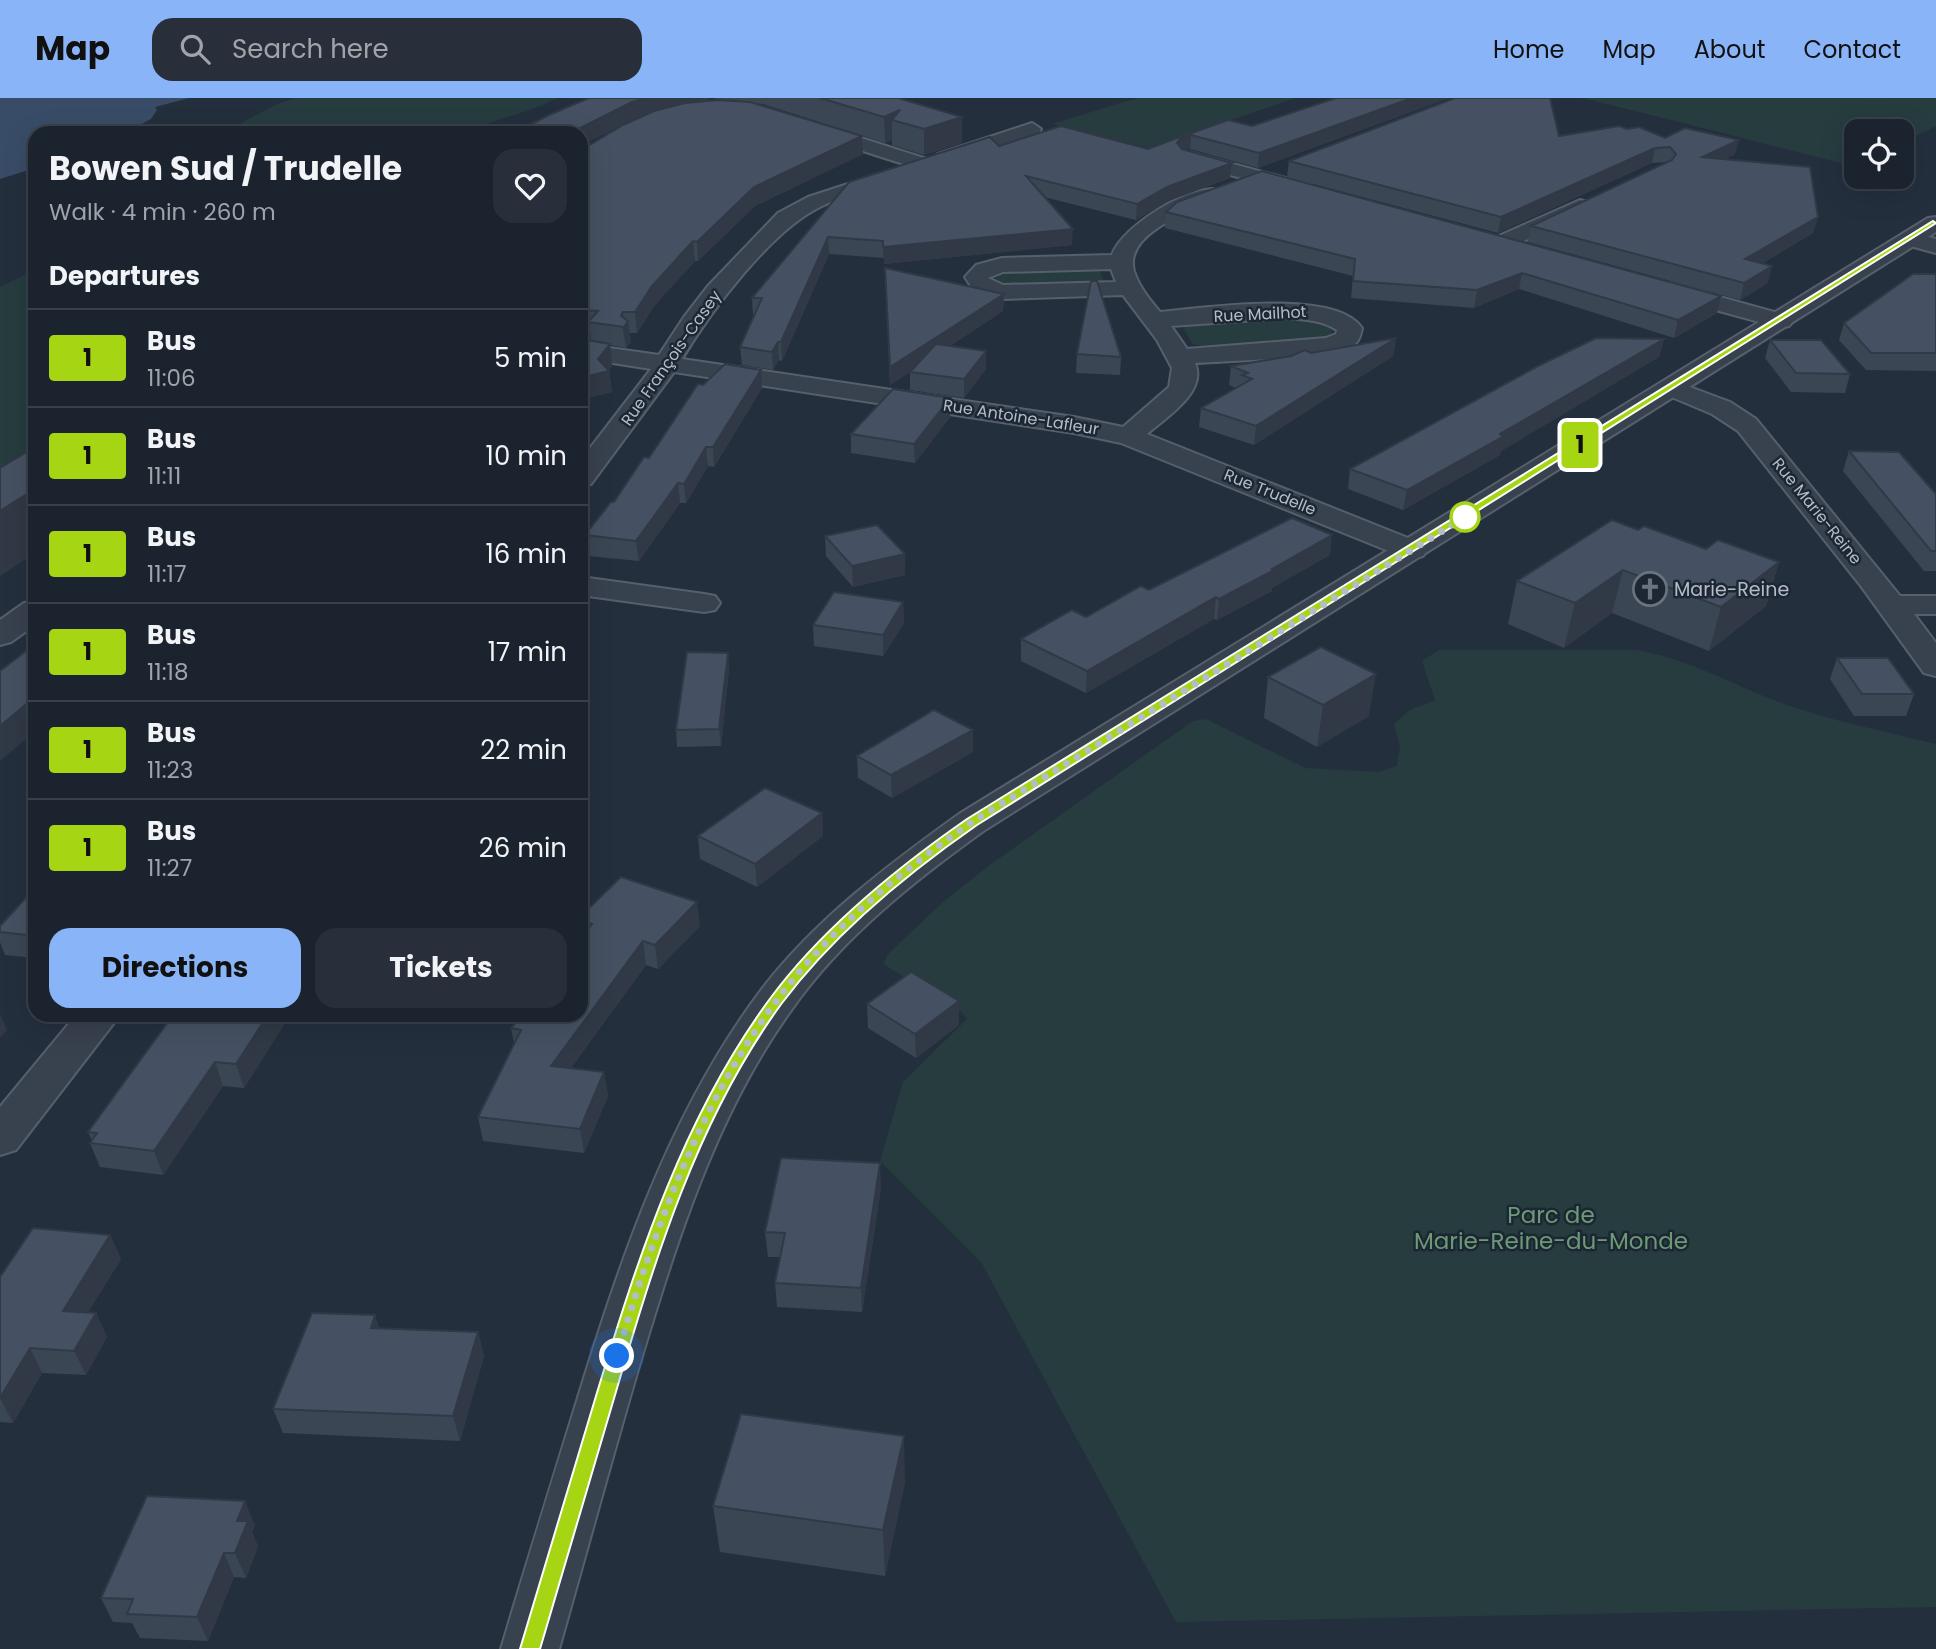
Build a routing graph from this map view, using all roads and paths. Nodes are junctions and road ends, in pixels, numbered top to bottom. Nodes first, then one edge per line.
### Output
1 (795, 123) edge
2 (1032, 129) dead end
3 (1189, 158) edge
4 (926, 164) junction
5 (1288, 165) edge
6 (1260, 176) junction
7 (1326, 195) edge
8 (1597, 198) edge
9 (1473, 236) edge
10 (1928, 236) edge
11 (1500, 244) junction
12 (1527, 251) edge
13 (1120, 262) junction
14 (1647, 284) edge
15 (1130, 288) junction
16 (1154, 320) junction
17 (1781, 321) junction
18 (588, 352) edge
19 (1181, 357) junction
20 (666, 364) junction
21 (1671, 388) junction
22 (1128, 436) junction
23 (588, 469) edge
24 (1412, 550) junction
25 (588, 587) edge
26 (704, 603) dead end
27 (1890, 605) junction
28 (1936, 605) edge
29 (28, 615) edge
30 (0, 635) edge
31 (1936, 666) edge
32 (93, 1022) edge
33 (0, 1138) edge
34 (530, 1649) edge

1 - 4 street
2 - 4 street, Rue François-Casey
3 - 6 street
4 - 20 street, Rue François-Casey
5 - 6 street
6 - 7 street
6 - 13 street
8 - 11 street
9 - 11 street
10 - 17 street
11 - 12 street
13 - 15 street
13 - 15 street
14 - 17 street
15 - 16 street
16 - 19 street
16 - 19 street, Rue Mailhot
17 - 21 street
18 - 20 street, Rue Antoine-Lafleur
19 - 22 street
20 - 22 street, Rue Antoine-Lafleur
20 - 23 street, Rue François-Casey
21 - 24 street
21 - 27 street, Rue Marie-Reine
22 - 24 street, Rue Trudelle
24 - 34 street
25 - 26 street
27 - 28 street
27 - 31 street, Rue Marie-Reine
29 - 30 street
32 - 33 street

